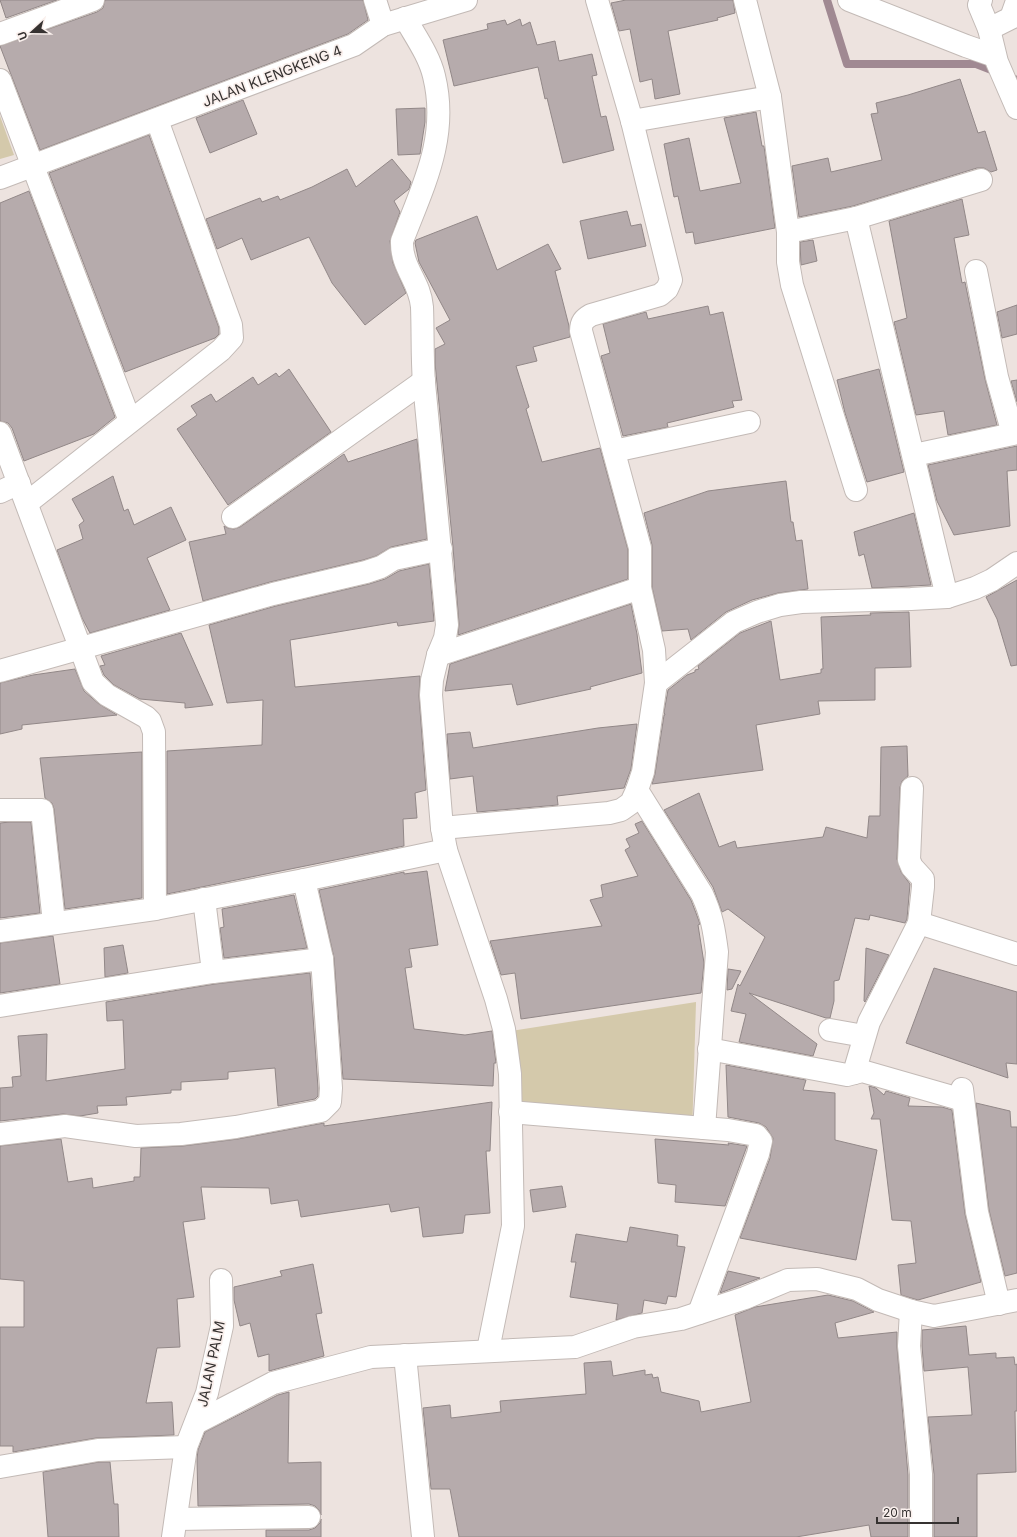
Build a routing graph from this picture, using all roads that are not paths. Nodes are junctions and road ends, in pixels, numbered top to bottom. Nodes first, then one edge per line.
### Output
1 (93, 0) edge
2 (375, 0) edge
3 (466, 0) edge
4 (597, 0) edge
5 (745, 0) edge
6 (849, 0) edge
7 (981, 0) edge
8 (1017, 1) edge
9 (405, 18) junction
10 (383, 25) junction
11 (989, 29) junction
12 (0, 34) edge
13 (996, 59) junction
14 (0, 80) edge
15 (770, 97) junction
16 (1017, 107) edge
17 (157, 120) junction
18 (632, 121) junction
19 (32, 167) junction
20 (0, 178) edge
21 (981, 180) dead end
22 (856, 218) junction
23 (788, 232) junction
24 (976, 271) dead end
25 (424, 381) junction
26 (130, 421) junction
27 (749, 422) dead end
28 (0, 433) edge
29 (614, 451) junction
30 (914, 455) junction
31 (10, 487) edge
32 (856, 490) dead end
33 (27, 503) junction
34 (234, 517) dead end
35 (440, 549) junction
36 (1017, 564) edge
37 (640, 588) junction
38 (947, 597) junction
39 (80, 649) junction
40 (438, 655) junction
41 (0, 671) edge
42 (656, 683) junction
43 (912, 788) dead end
44 (637, 790) junction
45 (0, 810) edge
46 (442, 828) junction
47 (446, 850) junction
48 (304, 880) junction
49 (204, 899) junction
50 (155, 909) junction
51 (54, 923) junction
52 (919, 923) junction
53 (0, 931) edge
54 (1017, 954) edge
55 (322, 959) junction
56 (213, 972) junction
57 (0, 1006) edge
58 (830, 1030) dead end
59 (864, 1036) junction
60 (709, 1049) junction
61 (854, 1074) junction
62 (510, 1112) junction
63 (704, 1128) junction
64 (0, 1134) edge
65 (221, 1280) dead end
66 (1008, 1302) edge
67 (911, 1311) junction
68 (699, 1313) junction
69 (488, 1350) junction
70 (404, 1355) junction
71 (196, 1423) junction
72 (186, 1447) junction
73 (0, 1467) edge
74 (309, 1517) dead end
75 (174, 1528) edge
76 (423, 1537) edge
77 (921, 1537) edge

1 - 12 street
2 - 10 street
3 - 9 street, JALAN KLENGKENG 4
4 - 18 street
5 - 15 street
6 - 13 street
7 - 11 street
8 - 11 street
9 - 10 street, JALAN KLENGKENG 4
9 - 25 street
10 - 17 street, JALAN KLENGKENG 4
11 - 13 street
13 - 16 street
14 - 19 street
15 - 18 street
15 - 23 street
17 - 19 street, JALAN KLENGKENG 4
17 - 26 street
18 - 29 street
19 - 20 street, JALAN KLENGKENG 4
19 - 26 street
21 - 22 street
22 - 23 street
22 - 30 street
23 - 32 street
24 - 30 street
25 - 34 street
25 - 35 street
26 - 33 street
27 - 29 street
28 - 31 street
29 - 37 street
30 - 38 street
31 - 33 street
33 - 39 street
35 - 39 street
35 - 40 street
36 - 38 street
37 - 40 street
37 - 42 street
38 - 42 street
39 - 41 street
39 - 50 street
40 - 46 street
42 - 44 street
43 - 52 street
44 - 46 street
44 - 60 street
45 - 51 street
46 - 47 street
47 - 48 street
47 - 62 street
48 - 49 street
48 - 55 street
49 - 50 street
49 - 56 street
50 - 51 street
51 - 53 street
52 - 54 street
52 - 59 street
55 - 56 street
55 - 64 street
56 - 57 street
58 - 59 street
59 - 61 street
60 - 61 street
60 - 63 street
61 - 66 street
62 - 63 street
62 - 69 street
63 - 68 street
65 - 71 street, JALAN PALM
66 - 67 street
67 - 68 street
67 - 77 street
68 - 69 street
69 - 70 street
70 - 71 street
70 - 76 street
71 - 72 street, JALAN PALM
72 - 73 street
72 - 75 street, JALAN PALM
74 - 75 street

